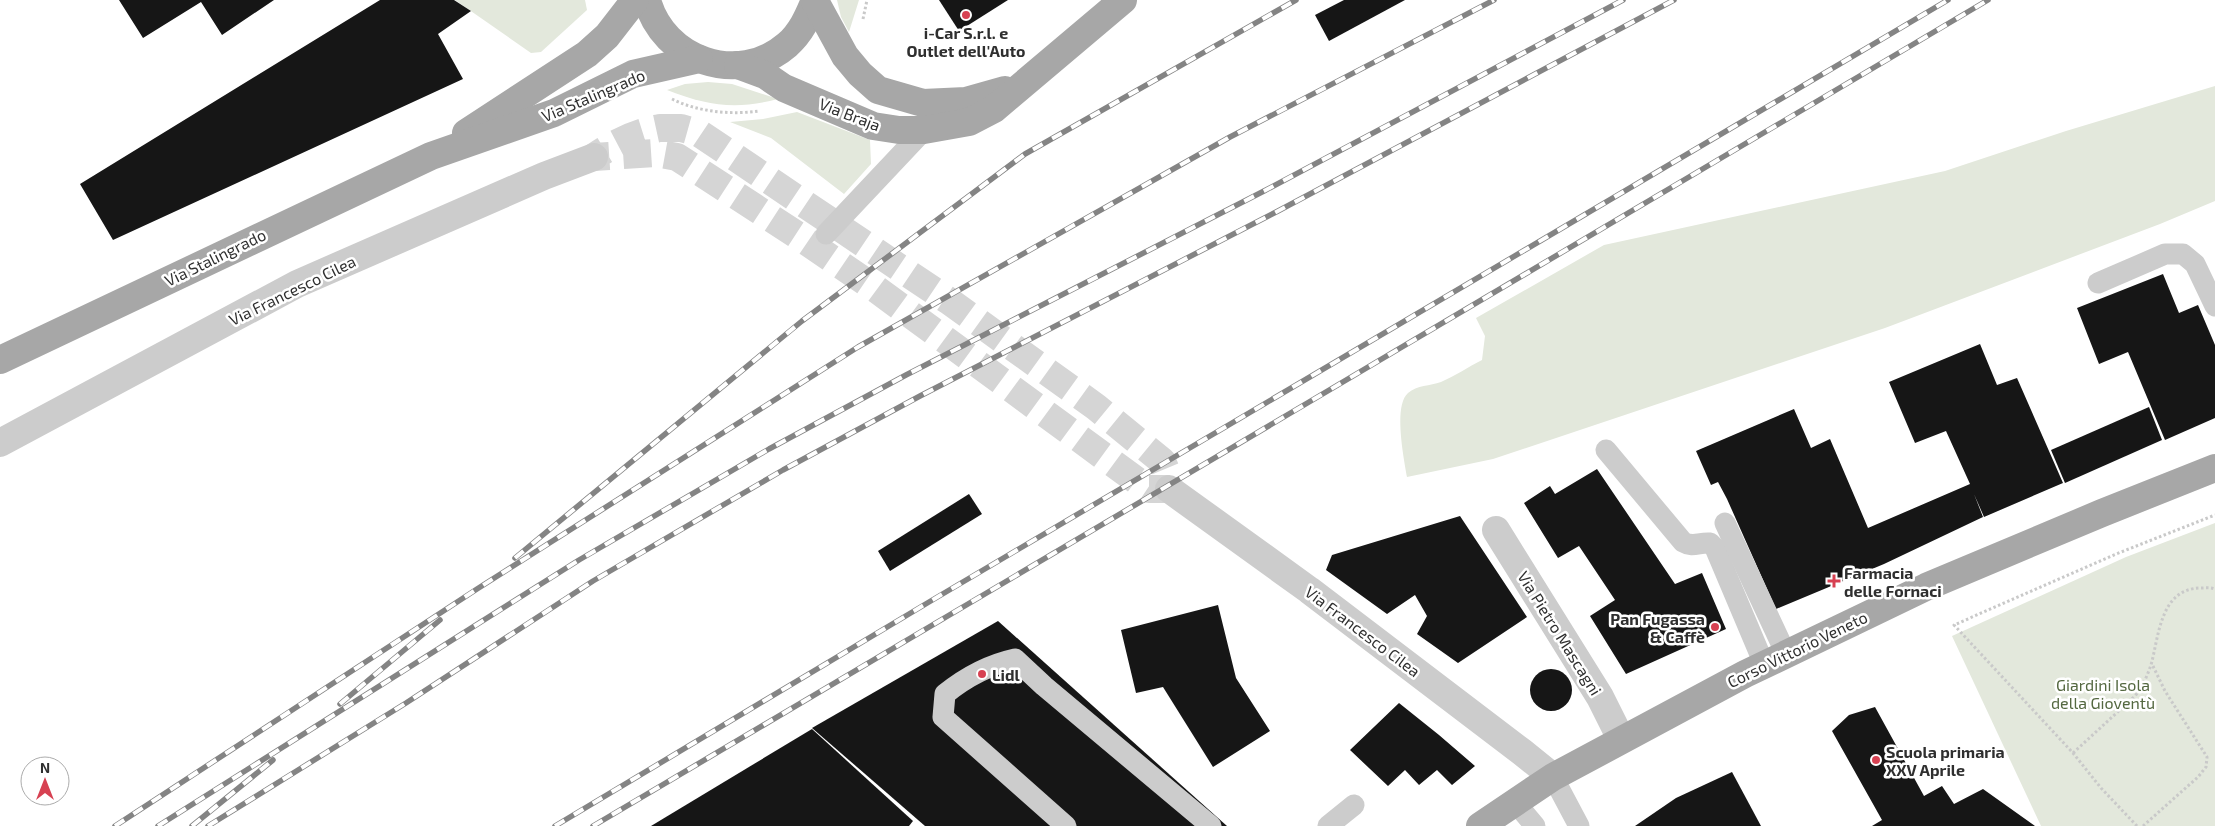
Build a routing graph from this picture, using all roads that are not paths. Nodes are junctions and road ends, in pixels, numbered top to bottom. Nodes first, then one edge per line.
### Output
1 (635, 0) edge
2 (646, 0) edge
3 (815, 0) edge
4 (1123, 0) edge
5 (699, 59) junction
6 (738, 65) junction
7 (1018, 87) junction
8 (924, 130) junction
9 (431, 156) junction
10 (594, 157) dead end
11 (826, 234) dead end
12 (2098, 283) dead end
13 (2215, 306) edge
14 (0, 360) edge
15 (0, 443) edge
16 (1606, 450) dead end
17 (2215, 468) edge
18 (1170, 489) dead end
19 (1725, 523) dead end
20 (1496, 530) dead end
21 (1775, 659) junction
22 (1621, 739) junction
23 (1553, 778) junction
24 (1515, 802) junction
25 (1354, 805) dead end
26 (1066, 826) edge
27 (1211, 826) edge
28 (1328, 826) edge
29 (1480, 826) edge
30 (1535, 826) edge
31 (1579, 826) edge

1 - 9 main road, Via Stalingrado
2 - 5 main road
3 - 6 main road
3 - 7 main road, Via Braja
4 - 7 main road, Via Braja
5 - 6 main road
5 - 9 main road, Via Stalingrado
6 - 8 main road, Via Braja
7 - 8 main road, Via Braja
8 - 11 lane
9 - 14 main road, Via Stalingrado
10 - 15 street, Via Francesco Cilea
12 - 13 lane
16 - 21 lane
17 - 21 main road, Corso Vittorio Veneto
18 - 23 street, Via Francesco Cilea
19 - 21 lane
20 - 22 street, Via Pietro Mascagni
21 - 22 main road, Corso Vittorio Veneto
22 - 23 main road, Corso Vittorio Veneto
23 - 24 main road, Corso Vittorio Veneto
23 - 31 lane
24 - 29 main road, Corso Vittorio Veneto
24 - 30 lane
25 - 28 lane
26 - 27 lane

